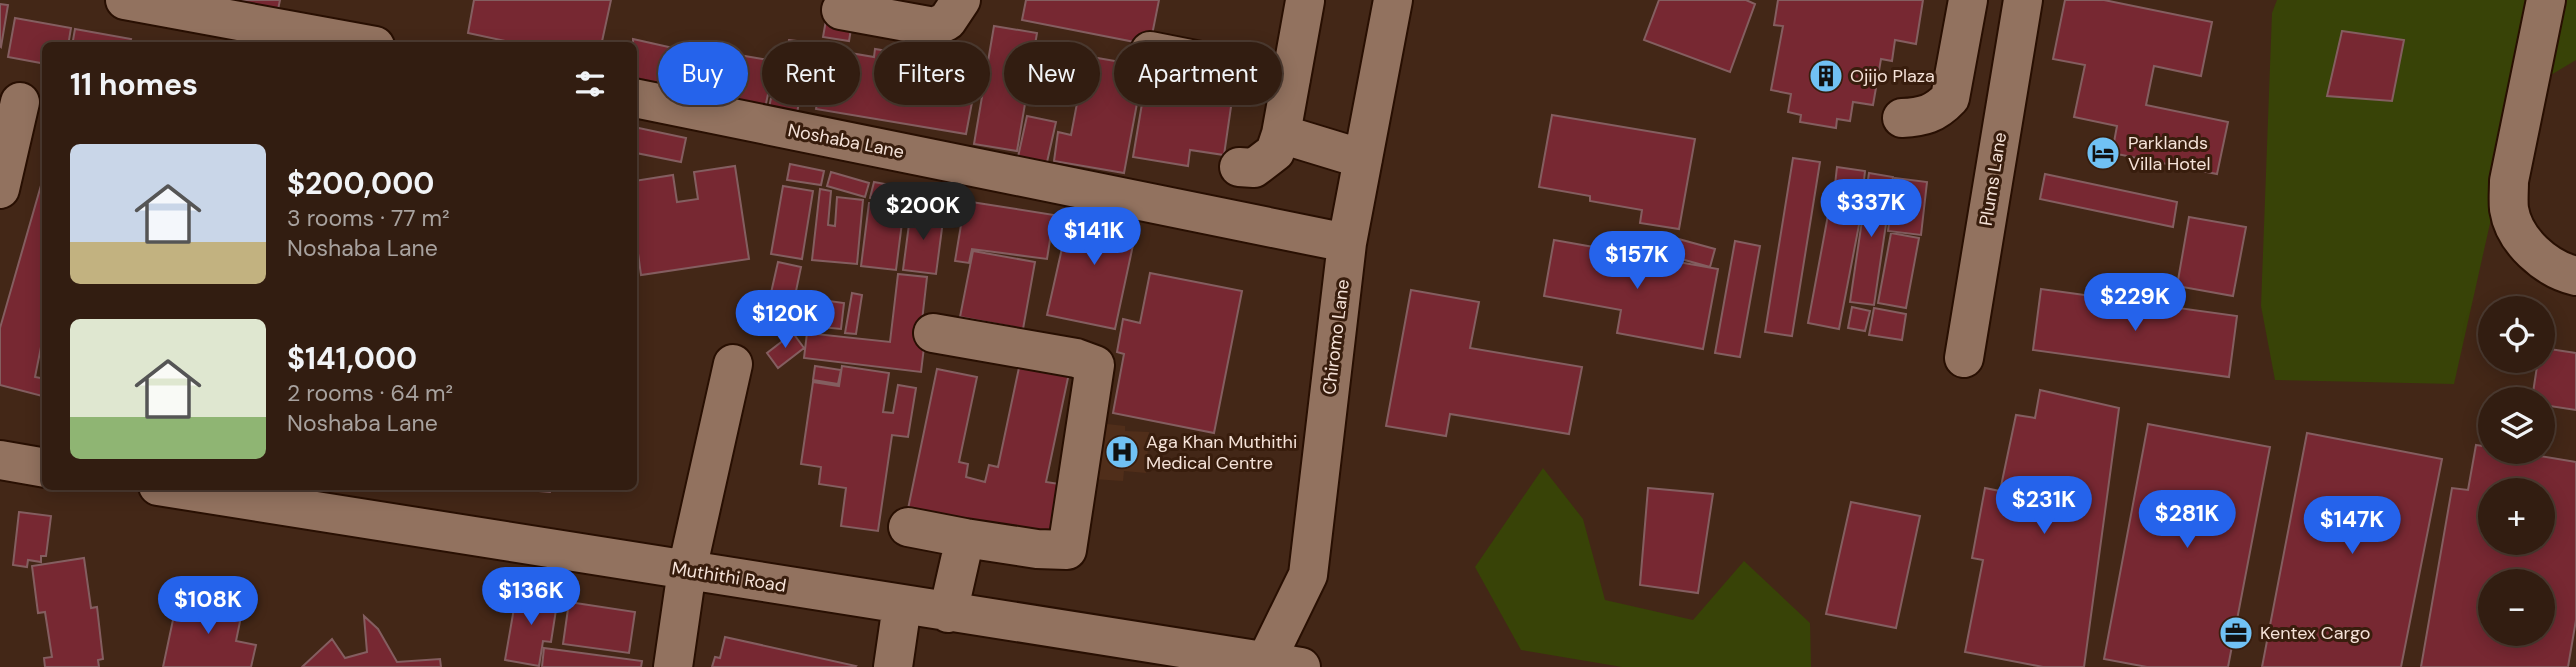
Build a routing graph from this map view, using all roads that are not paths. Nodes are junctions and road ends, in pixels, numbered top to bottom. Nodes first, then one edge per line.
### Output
1 (125, 0) edge
2 (961, 0) edge
3 (1393, 0) edge
4 (1968, 0) edge
5 (2023, 0) edge
6 (2546, 0) edge
7 (1306, 1) edge
8 (841, 10) dead end
9 (353, 42) edge
10 (1957, 53) junction
11 (2013, 59) junction
12 (1282, 77) edge
13 (1291, 79) junction
14 (637, 99) edge
15 (20, 102) dead end
16 (1902, 118) dead end
17 (1281, 134) junction
18 (1363, 159) junction
19 (1239, 167) dead end
20 (0, 189) edge
21 (1347, 243) junction
22 (2576, 276) edge
23 (933, 333) dead end
24 (1964, 358) dead end
25 (733, 364) dead end
26 (0, 460) edge
27 (42, 467) edge
28 (195, 490) edge
29 (340, 502) edge
30 (908, 527) dead end
31 (965, 538) junction
32 (687, 570) junction
33 (902, 605) junction
34 (948, 613) junction
35 (1276, 666) edge
36 (673, 667) edge
37 (893, 667) edge

1 - 9 street
2 - 8 street
3 - 18 street, Chiromo Lane
4 - 10 street
5 - 11 street, Plums Lane
6 - 22 street
7 - 13 street
10 - 11 street
10 - 16 street
11 - 24 street, Plums Lane
12 - 13 street
13 - 17 street
14 - 21 street, Noshaba Lane
15 - 20 street
17 - 18 street
17 - 19 street
18 - 21 street, Chiromo Lane
21 - 35 street, Chiromo Lane
23 - 31 street
25 - 32 street
26 - 27 street
28 - 29 street, Muthithi Road
29 - 32 street, Muthithi Road
30 - 31 street
31 - 34 street
32 - 33 street, Muthithi Road
32 - 36 street
33 - 34 street, Muthithi Road
33 - 37 street
34 - 35 street, Muthithi Road

